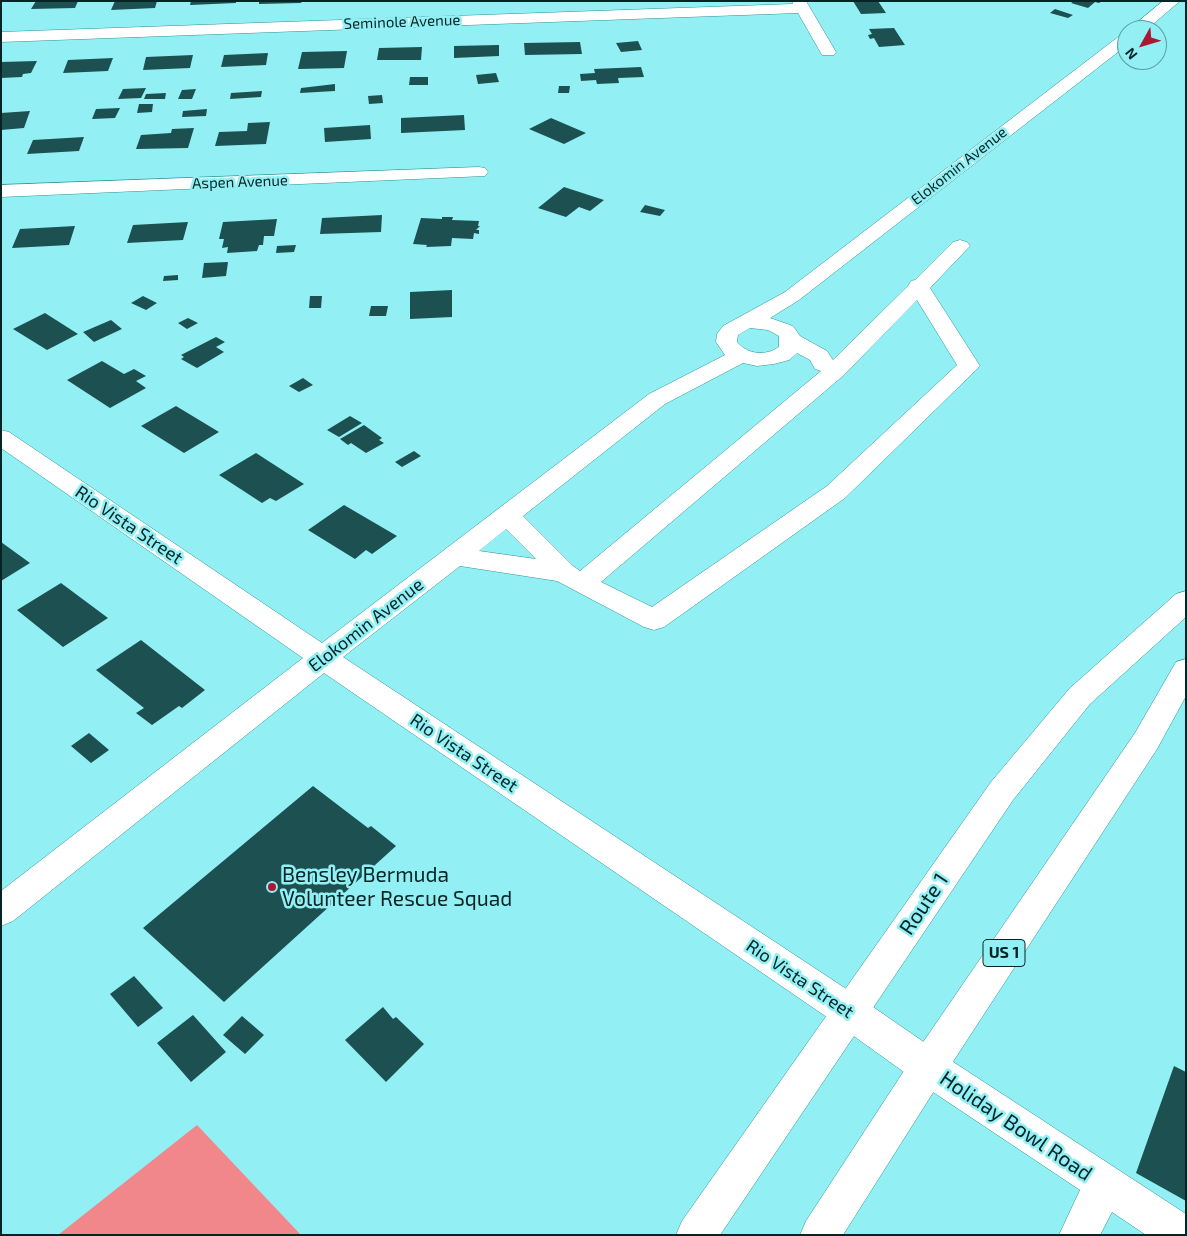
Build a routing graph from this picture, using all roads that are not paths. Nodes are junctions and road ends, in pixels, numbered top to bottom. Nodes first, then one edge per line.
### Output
1 (1173, 1) edge
2 (801, 5) edge
3 (1149, 20) edge
4 (1, 37) edge
5 (1117, 45) edge
6 (828, 52) dead end
7 (479, 172) dead end
8 (1, 191) edge
9 (960, 246) dead end
10 (918, 285) junction
11 (792, 296) junction
12 (748, 322) junction
13 (786, 335) junction
14 (741, 355) junction
15 (771, 358) junction
16 (829, 367) junction
17 (1, 437) edge
18 (508, 515) junction
19 (455, 556) junction
20 (573, 579) junction
21 (1186, 601) edge
22 (323, 658) junction
23 (1186, 670) edge
24 (1, 911) edge
25 (850, 1012) junction
26 (928, 1067) junction
27 (1104, 1185) junction
28 (696, 1235) edge
29 (820, 1235) edge
30 (1078, 1235) edge
31 (1182, 1235) edge

1 - 3 street
2 - 4 street, Seminole Avenue
2 - 6 street
5 - 11 street, Elokomin Avenue
7 - 8 street, Aspen Avenue
9 - 10 street
10 - 16 street
10 - 20 street
11 - 12 street, Elokomin Avenue
11 - 13 street
12 - 13 street
12 - 14 street
13 - 15 street
13 - 16 street
14 - 15 street
14 - 18 street, Elokomin Avenue
15 - 16 street
16 - 20 street
17 - 22 street, Rio Vista Street
18 - 19 street, Elokomin Avenue
18 - 20 street
19 - 20 street
19 - 22 street, Elokomin Avenue
21 - 25 street, Route 1
22 - 24 street, Elokomin Avenue
22 - 25 street, Rio Vista Street
23 - 26 street, US 1
25 - 26 street, Rio Vista Street
25 - 28 street, Route 1
26 - 27 street, Holiday Bowl Road
26 - 29 street, US 1
27 - 30 street, Holiday Bowl Road
27 - 31 street, Holiday Bowl Road

